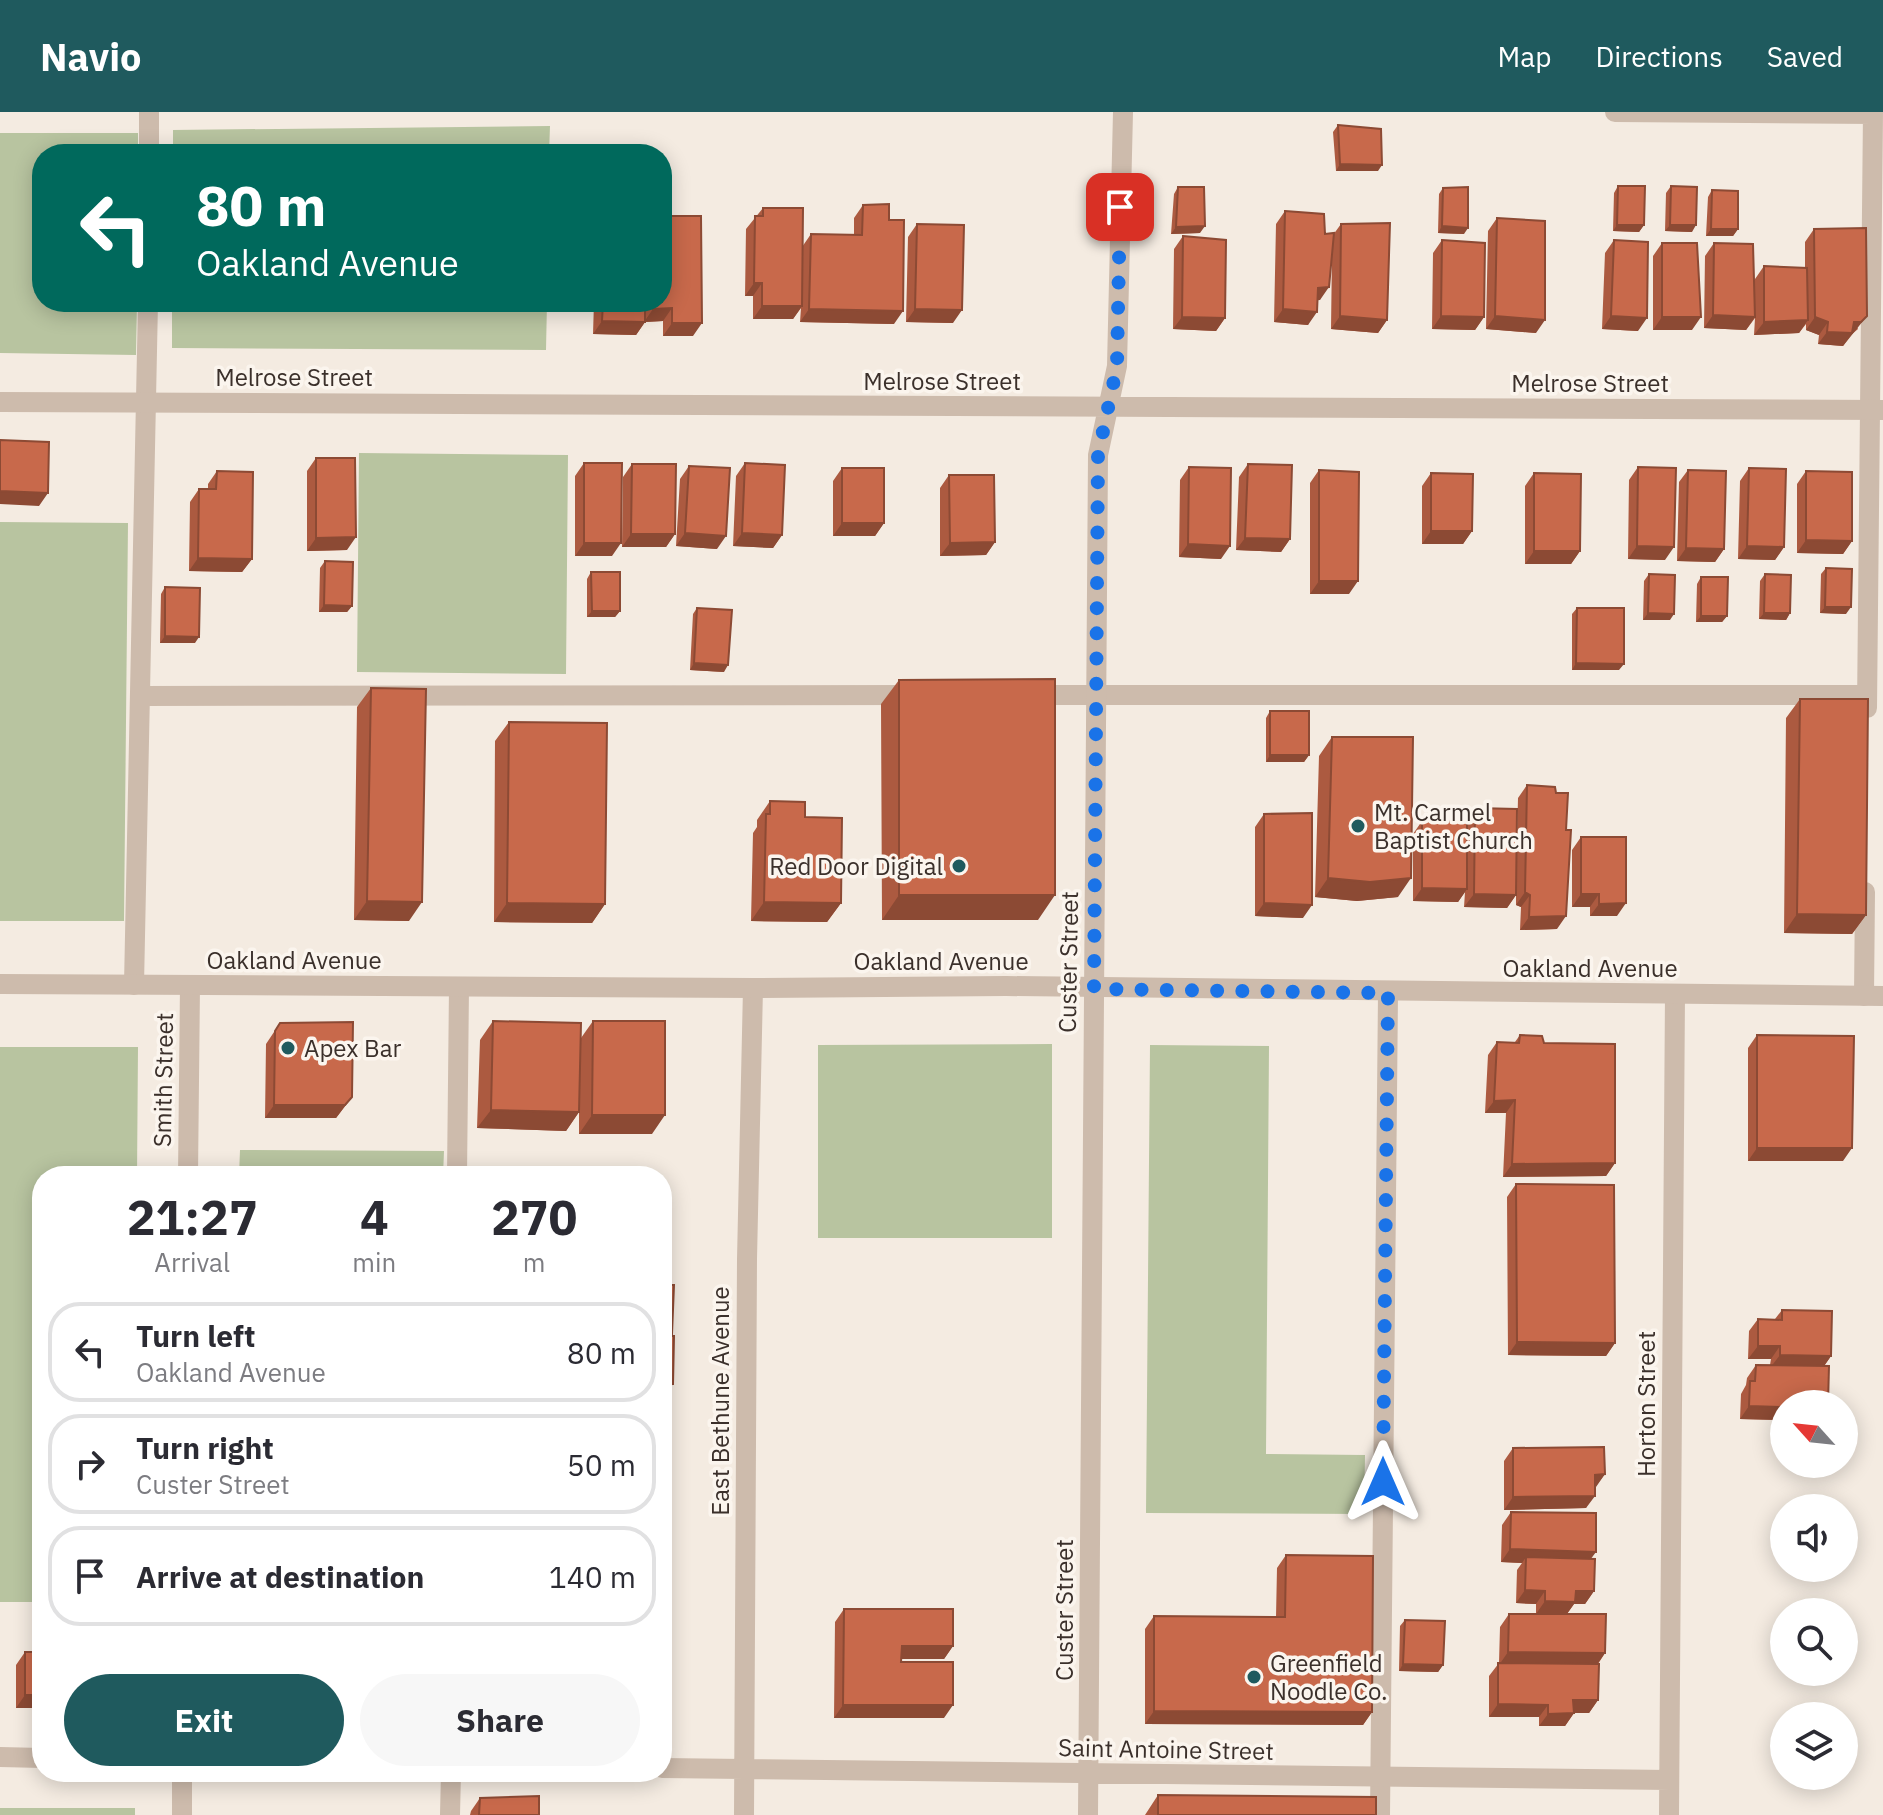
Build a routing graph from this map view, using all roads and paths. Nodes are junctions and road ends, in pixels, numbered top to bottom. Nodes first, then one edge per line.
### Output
1 (149, 112) edge
2 (1123, 112) edge
3 (1615, 112) edge
4 (1873, 113) edge
5 (149, 144) edge
6 (148, 312) edge
7 (0, 402) edge
8 (147, 402) junction
9 (1108, 408) junction
10 (1877, 410) edge
11 (937, 695) edge
12 (1001, 695) edge
13 (1096, 695) junction
14 (1867, 695) junction
15 (141, 696) junction
16 (1867, 722) edge
17 (1865, 866) edge
18 (0, 984) edge
19 (134, 985) junction
20 (190, 985) junction
21 (459, 987) junction
22 (753, 988) junction
23 (1094, 989) junction
24 (1388, 993) junction
25 (1675, 994) junction
26 (1874, 996) edge
27 (188, 1166) edge
28 (457, 1166) edge
29 (0, 1757) edge
30 (32, 1758) edge
31 (672, 1768) edge
32 (744, 1769) junction
33 (1089, 1774) junction
34 (1380, 1777) junction
35 (1669, 1780) junction
36 (182, 1782) edge
37 (451, 1782) edge
38 (182, 1815) edge
39 (450, 1815) edge
40 (744, 1815) edge
41 (1088, 1815) edge
42 (1380, 1815) edge
43 (1669, 1815) edge

1 - 5 street
2 - 9 street, Custer Street
3 - 4 street
4 - 10 street
6 - 8 street
7 - 8 street, Melrose Street
8 - 9 street, Melrose Street
8 - 15 street
9 - 10 street, Melrose Street
9 - 13 street, Custer Street
10 - 14 street
11 - 15 street
12 - 13 street
13 - 14 street
13 - 23 street, Custer Street
14 - 16 street
15 - 19 street
17 - 26 street
18 - 19 street, Oakland Avenue
19 - 20 street, Oakland Avenue
20 - 21 street, Oakland Avenue
20 - 27 street, Smith Street
21 - 22 street, Oakland Avenue
21 - 28 street
22 - 23 street, Oakland Avenue
22 - 32 street, East Bethune Avenue
23 - 24 street, Oakland Avenue
23 - 33 street, Custer Street
24 - 25 street, Oakland Avenue
24 - 34 street
25 - 26 street, Oakland Avenue
25 - 35 street, Horton Street
29 - 30 street
31 - 32 street, Saint Antoine Street
32 - 33 street, Saint Antoine Street
32 - 40 street, East Bethune Avenue
33 - 34 street, Saint Antoine Street
33 - 41 street, Custer Street
34 - 35 street, Saint Antoine Street
34 - 42 street
35 - 43 street, Horton Street
36 - 38 street
37 - 39 street

